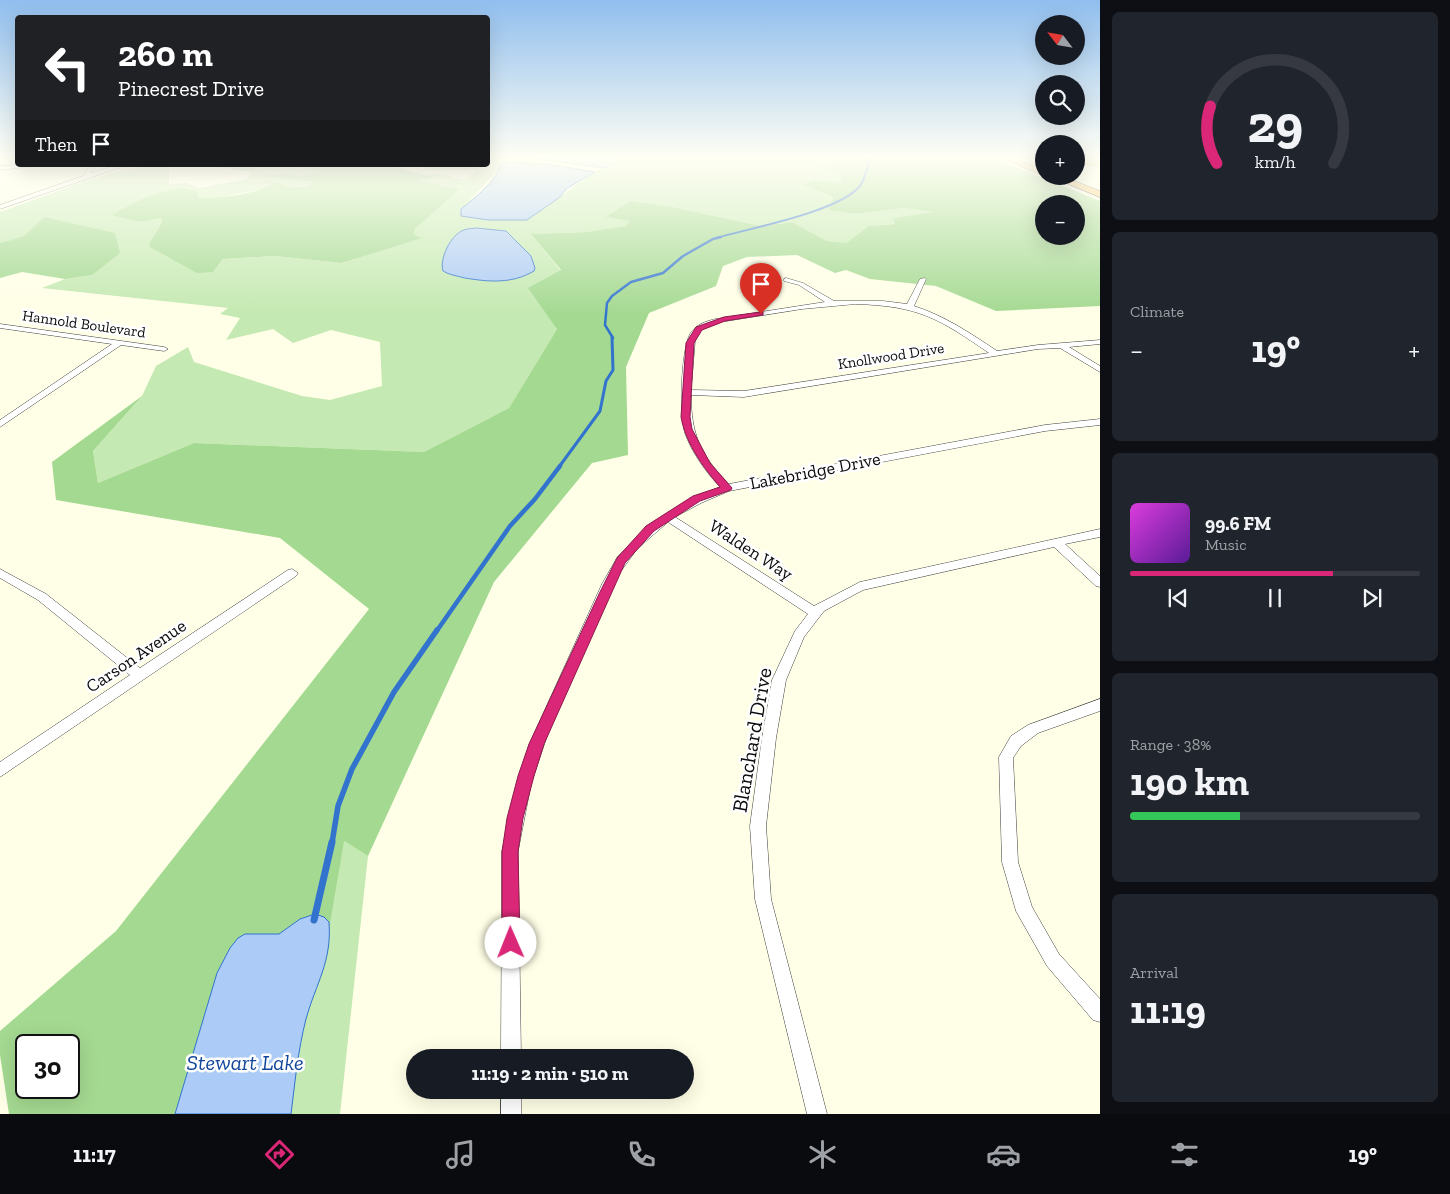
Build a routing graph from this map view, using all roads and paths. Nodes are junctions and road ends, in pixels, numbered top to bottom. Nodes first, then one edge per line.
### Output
1 (923, 279) dead end
2 (786, 280) dead end
3 (833, 304) junction
4 (910, 306) junction
5 (0, 326) edge
6 (1100, 342) edge
7 (119, 343) junction
8 (1061, 345) junction
9 (164, 349) dead end
10 (996, 354) junction
11 (1100, 370) edge
12 (687, 392) junction
13 (1100, 422) edge
14 (0, 424) edge
15 (727, 488) junction
16 (669, 518) junction
17 (1100, 533) edge
18 (1058, 544) junction
19 (292, 572) dead end
20 (0, 573) edge
21 (1100, 583) edge
22 (815, 612) junction
23 (140, 676) junction
24 (1100, 705) edge
25 (0, 770) edge
26 (1100, 1013) edge
27 (511, 1049) edge
28 (511, 1099) edge
29 (512, 1114) edge
30 (817, 1114) edge

1 - 4 street
2 - 3 street
3 - 4 street
3 - 12 street
4 - 10 street
5 - 7 street, Hannold Boulevard
6 - 8 street, Knollwood Drive
7 - 9 street, Hannold Boulevard
7 - 14 street
8 - 10 street, Knollwood Drive
8 - 11 street
10 - 12 street, Knollwood Drive
12 - 15 street
13 - 15 street, Lakebridge Drive
15 - 16 street, Lakebridge Drive
16 - 22 street, Walden Way
16 - 27 street, Lakebridge Drive
17 - 18 street, Blanchard Drive
18 - 21 street
18 - 22 street, Blanchard Drive
19 - 23 street, Carson Avenue
20 - 23 street
22 - 30 street, Blanchard Drive
23 - 25 street, Carson Avenue
24 - 26 street
28 - 29 street

